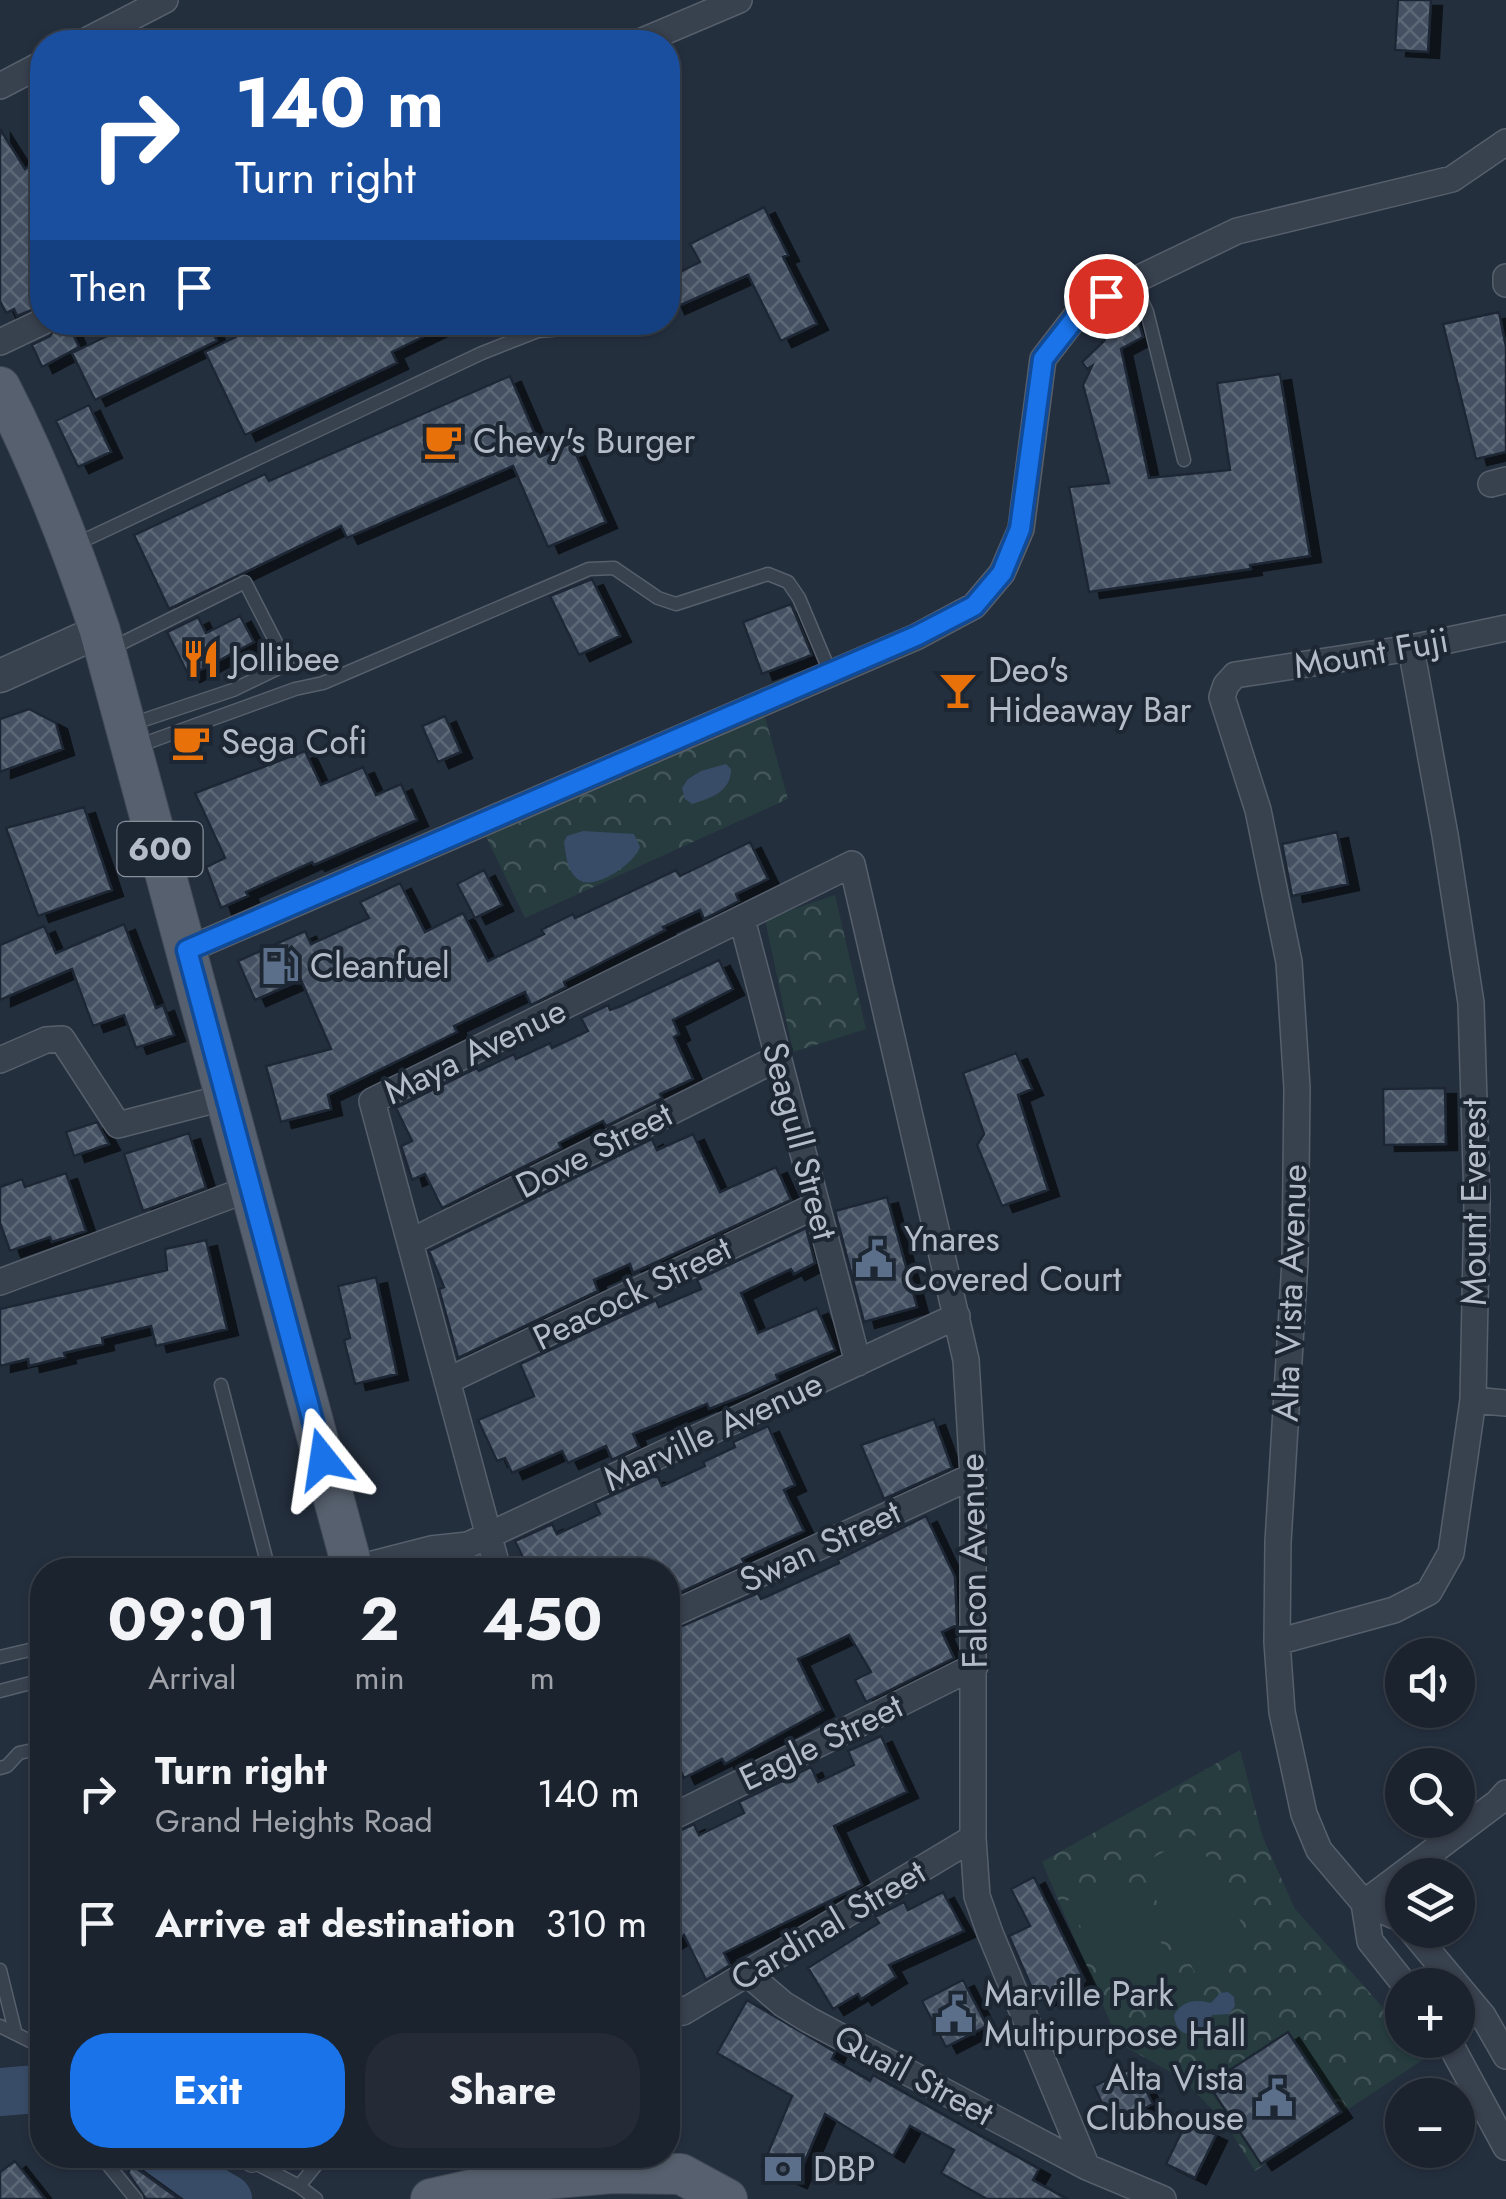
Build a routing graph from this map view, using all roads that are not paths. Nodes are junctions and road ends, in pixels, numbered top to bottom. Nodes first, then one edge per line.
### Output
1 (165, 0) edge
2 (739, 0) edge
3 (107, 30) edge
4 (668, 30) edge
5 (30, 70) edge
6 (0, 86) edge
7 (1506, 142) edge
8 (1133, 281) junction
9 (30, 328) edge
10 (528, 335) edge
11 (0, 342) edge
12 (0, 387) edge
13 (1184, 460) dead end
14 (72, 546) junction
15 (1506, 628) edge
16 (103, 641) junction
17 (1411, 648) junction
18 (830, 672) junction
19 (1235, 675) joint
20 (0, 676) edge
21 (130, 737) junction
22 (852, 864) joint
23 (742, 918) junction
24 (187, 950) junction
25 (778, 1058) junction
26 (0, 1060) edge
27 (226, 1097) junction
28 (251, 1188) junction
29 (816, 1205) junction
30 (410, 1242) junction
31 (0, 1282) edge
32 (957, 1316) junction
33 (858, 1362) junction
34 (447, 1382) junction
35 (221, 1385) dead end
36 (1474, 1400) junction
37 (1506, 1402) edge
38 (973, 1476) junction
39 (478, 1540) junction
40 (266, 1558) edge
41 (348, 1558) edge
42 (397, 1558) edge
43 (451, 1558) edge
44 (490, 1558) edge
45 (680, 1610) edge
46 (1277, 1642) junction
47 (30, 1650) edge
48 (0, 1657) edge
49 (976, 1666) junction
50 (30, 1683) edge
51 (0, 1691) edge
52 (30, 1751) edge
53 (0, 1768) edge
54 (1506, 1793) edge
55 (680, 1813) edge
56 (974, 1838) junction
57 (1364, 1903) junction
58 (1385, 1912) edge
59 (1426, 1948) edge
60 (1391, 1968) edge
61 (0, 1970) edge
62 (748, 1974) junction
63 (680, 2006) edge
64 (0, 2026) edge
65 (14, 2031) junction
66 (30, 2040) edge
67 (1506, 2056) edge
68 (1458, 2058) edge
69 (1506, 2147) edge
70 (1088, 2167) junction
71 (111, 2168) edge
72 (268, 2168) edge
73 (314, 2168) edge
74 (635, 2168) edge
75 (676, 2168) edge
76 (457, 2181) edge
77 (299, 2186) junction
78 (136, 2199) edge
79 (316, 2199) edge
80 (727, 2199) edge
81 (1163, 2199) edge

1 - 3 street
2 - 4 street
5 - 6 street
7 - 8 street
8 - 13 lane
8 - 18 street
9 - 11 street
10 - 14 lane
12 - 14 main road, 600
14 - 16 main road, 600
15 - 17 street, Mount Fuji
16 - 20 street
16 - 21 main road, 600
16 - 21 lane
17 - 19 street, Mount Fuji
17 - 36 street, Mount Everest
18 - 21 lane
18 - 24 street
19 - 46 street, Alta Vista Avenue
21 - 24 main road, 600
22 - 23 street, Maya Avenue
22 - 32 street, Falcon Avenue
23 - 25 street, Seagull Street
23 - 30 street, Maya Avenue
24 - 27 main road, 600
25 - 29 street, Seagull Street
25 - 30 street, Dove Street
26 - 27 street
27 - 28 main road, 600
28 - 31 street
28 - 41 main road, 600
29 - 33 street, Seagull Street
29 - 34 street, Peacock Street
30 - 34 street, Maya Avenue
32 - 33 street, Marville Avenue
32 - 38 street, Falcon Avenue
33 - 39 street, Marville Avenue
34 - 39 street, Maya Avenue
35 - 40 lane
36 - 37 street
36 - 46 street, Mount Everest
38 - 45 street, Swan Street
38 - 49 street, Falcon Avenue
39 - 42 street, Marville Avenue
39 - 43 street, Marville Avenue
39 - 44 street, Maya Avenue
46 - 57 street, Alta Vista Avenue
47 - 48 lane
49 - 55 street, Eagle Street
49 - 56 street, Falcon Avenue
50 - 51 lane
52 - 53 lane
54 - 57 street
56 - 62 street, Cardinal Street
56 - 70 street, Falcon Avenue
57 - 58 street, Alta Vista Avenue
57 - 60 street, Alta Vista Avenue
59 - 67 street
61 - 65 lane
62 - 63 street, Cardinal Street
62 - 70 street, Quail Street
64 - 65 lane
65 - 66 lane
68 - 69 street
70 - 81 street
71 - 78 lane
72 - 77 lane
73 - 77 lane
74 - 76 main road
75 - 80 main road
77 - 79 lane

